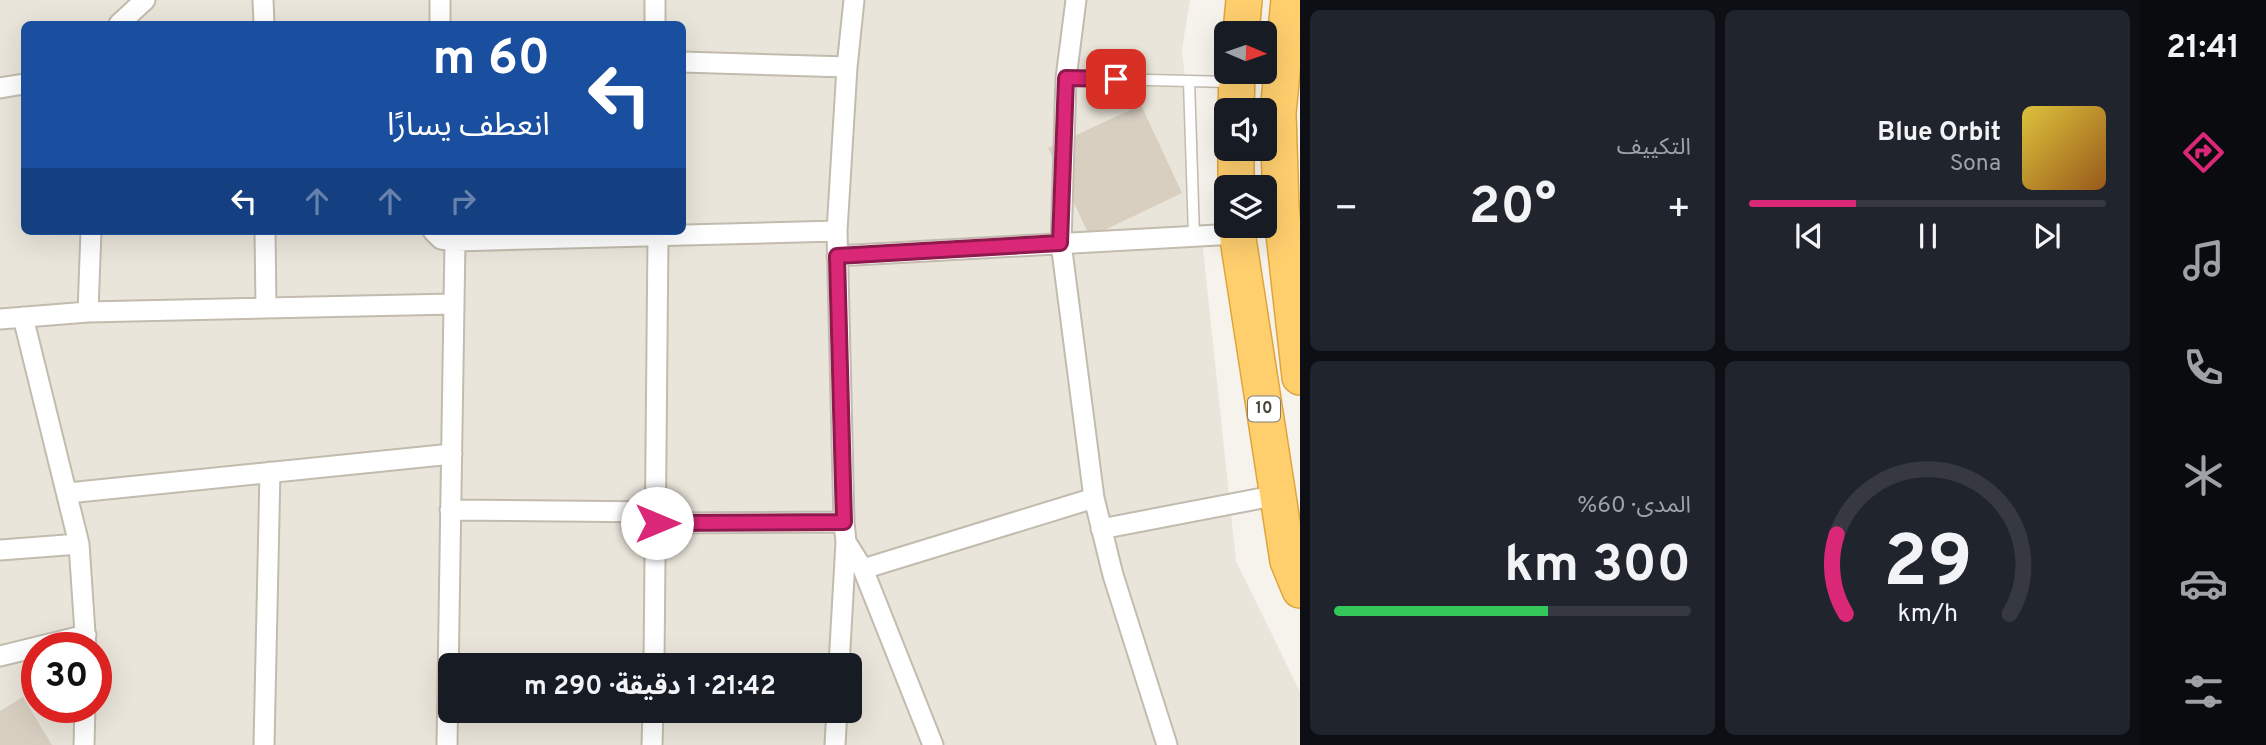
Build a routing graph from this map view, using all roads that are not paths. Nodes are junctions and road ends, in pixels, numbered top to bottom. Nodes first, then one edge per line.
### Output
1 (145, 0) edge
2 (263, 0) edge
3 (440, 0) edge
4 (655, 0) edge
5 (854, 0) edge
6 (1076, 0) edge
7 (1244, 0) edge
8 (1289, 0) edge
9 (122, 21) edge
10 (264, 21) edge
11 (440, 21) edge
12 (655, 21) edge
13 (1242, 21) edge
14 (686, 62) edge
15 (846, 67) junction
16 (1066, 78) junction
17 (1189, 81) junction
18 (21, 84) edge
19 (0, 88) edge
20 (1236, 88) edge
21 (837, 231) junction
22 (1214, 233) edge
23 (91, 235) edge
24 (265, 235) edge
25 (437, 235) edge
26 (658, 236) junction
27 (1194, 236) junction
28 (1237, 238) edge
29 (455, 241) junction
30 (1060, 243) junction
31 (837, 256) junction
32 (454, 304) junction
33 (266, 308) junction
34 (88, 312) junction
35 (23, 317) junction
36 (0, 320) edge
37 (1300, 377) edge
38 (452, 454) junction
39 (270, 472) junction
40 (68, 493) junction
41 (1278, 495) junction
42 (1094, 498) junction
43 (450, 510) junction
44 (657, 518) junction
45 (844, 522) junction
46 (1101, 529) junction
47 (846, 541) junction
48 (79, 544) junction
49 (0, 550) edge
50 (863, 569) junction
51 (1300, 590) edge
52 (85, 632) edge
53 (21, 652) edge
54 (654, 653) edge
55 (840, 653) edge
56 (0, 656) edge
57 (85, 723) edge
58 (653, 723) edge
59 (836, 723) edge
60 (84, 745) edge
61 (264, 745) edge
62 (447, 745) edge
63 (652, 745) edge
64 (835, 745) edge
65 (933, 745) edge
66 (1167, 745) edge

1 - 9 street
2 - 10 street
3 - 11 street
4 - 12 street
5 - 15 street
6 - 16 street
7 - 13 highway
8 - 37 highway
14 - 15 street
15 - 21 street
16 - 17 lane
16 - 30 street
17 - 20 lane
17 - 27 lane
18 - 19 street
21 - 26 street
21 - 31 street
22 - 27 street
23 - 34 street
24 - 33 street
25 - 29 street
26 - 29 street
26 - 44 street
27 - 30 street
28 - 41 highway, 10
29 - 32 street
30 - 31 street
30 - 42 street
31 - 45 street
32 - 33 street
32 - 38 street
33 - 34 street
34 - 35 street
35 - 36 street
35 - 40 street
38 - 39 street
38 - 43 street
39 - 40 street
39 - 61 street
40 - 48 street
41 - 46 street
41 - 51 highway, 10
42 - 46 street
42 - 50 street
43 - 44 street
43 - 62 street
44 - 45 street
44 - 54 street
45 - 47 street
46 - 66 street
47 - 50 street
47 - 55 street
48 - 49 street
48 - 52 street
50 - 65 street
53 - 56 street
57 - 60 street
58 - 63 street
59 - 64 street

